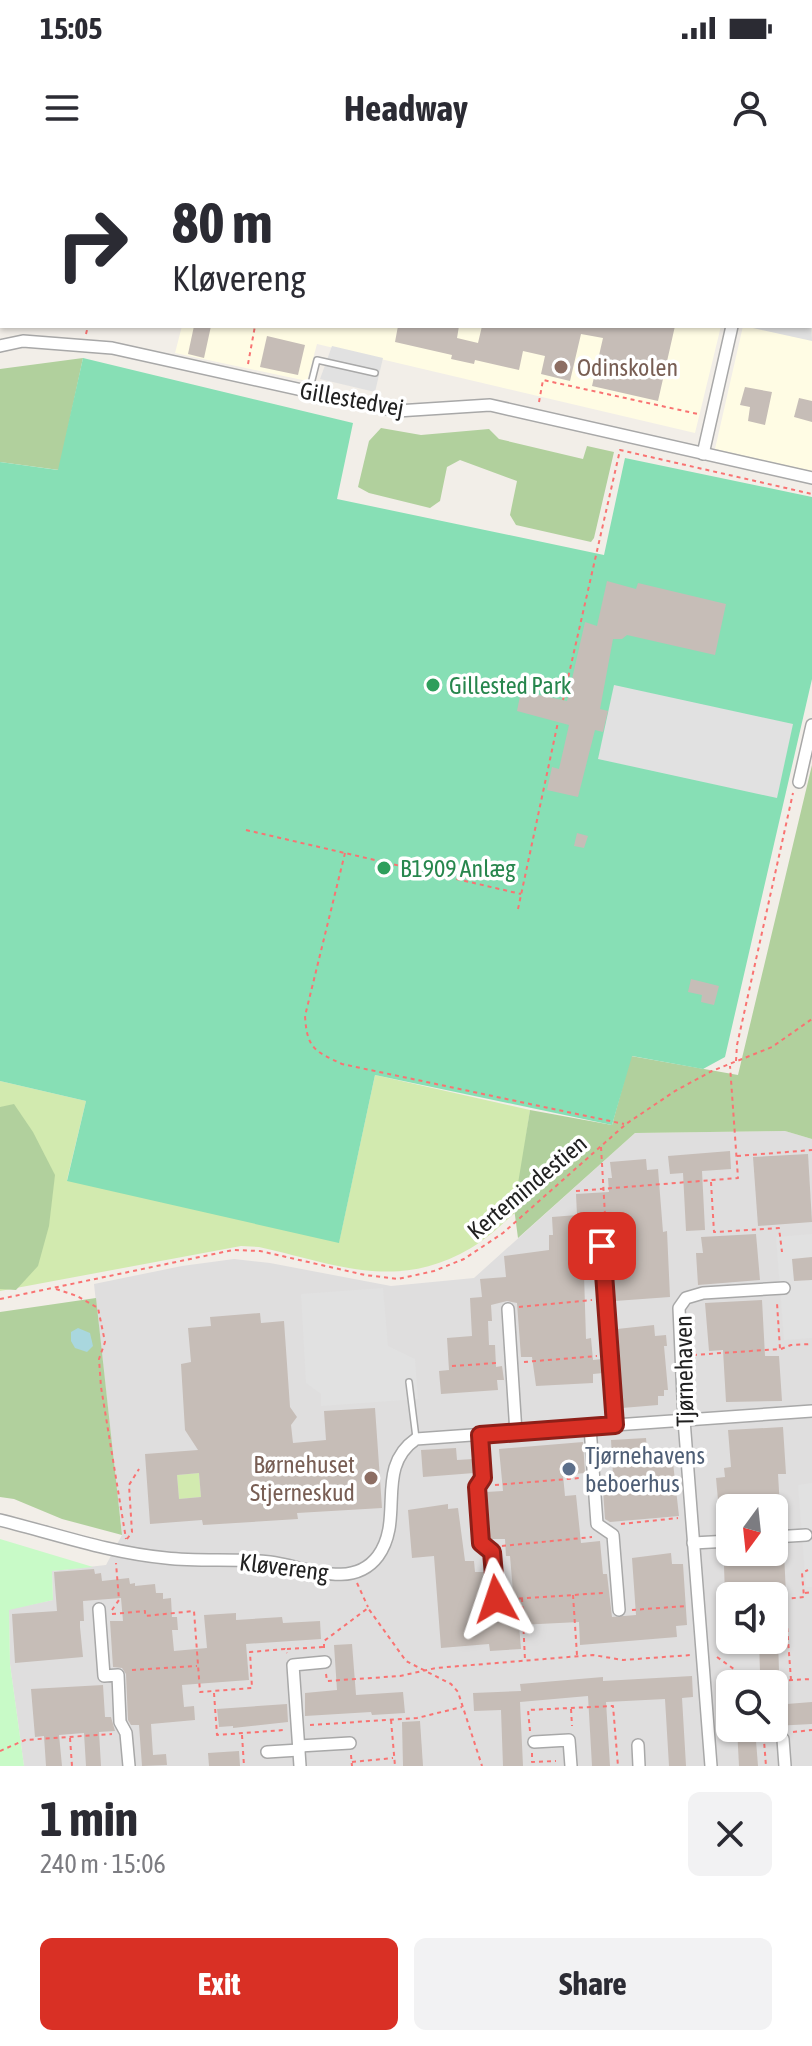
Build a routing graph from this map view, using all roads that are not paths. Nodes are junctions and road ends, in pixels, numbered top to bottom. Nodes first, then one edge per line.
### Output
1 (732, 328) edge
2 (0, 346) edge
3 (375, 373) dead end
4 (308, 393) junction
5 (703, 454) junction
6 (812, 478) edge
7 (812, 725) edge
8 (797, 782) road end
9 (602, 1246) road end
10 (780, 1288) road end
11 (508, 1309) road end
12 (409, 1382) dead end
13 (812, 1411) edge
14 (684, 1420) junction
15 (615, 1425) junction
16 (590, 1427) junction
17 (516, 1433) junction
18 (480, 1435) junction
19 (416, 1439) junction
20 (0, 1520) edge
21 (806, 1535) dead end
22 (788, 1536) edge
23 (716, 1542) edge
24 (693, 1543) junction
25 (496, 1599) road end
26 (99, 1609) dead end
27 (619, 1610) road end
28 (325, 1662) road end
29 (534, 1742) dead end
30 (783, 1742) edge
31 (350, 1743) dead end
32 (638, 1745) dead end
33 (299, 1748) junction
34 (267, 1752) dead end
35 (129, 1766) edge
36 (300, 1766) edge
37 (571, 1766) edge
38 (639, 1766) edge
39 (711, 1766) edge
40 (785, 1766) edge

1 - 5 street
2 - 4 street, Gillestedvej
3 - 4 lane
4 - 5 street, Gillestedvej
5 - 6 street, Gillestedvej
7 - 8 street
9 - 15 street
10 - 14 street, Tjørnehaven
11 - 17 street
12 - 19 lane
13 - 14 street
14 - 15 street
14 - 24 street, Tjørnehaven
15 - 16 street
16 - 17 street
16 - 27 street
17 - 18 street
18 - 19 street
18 - 25 street
19 - 20 street, Kløvereng
21 - 22 street
23 - 24 street
24 - 39 street, Tjørnehaven
26 - 35 street
28 - 33 street
29 - 37 street
30 - 40 street
31 - 33 street
32 - 38 street
33 - 34 street
33 - 36 street

